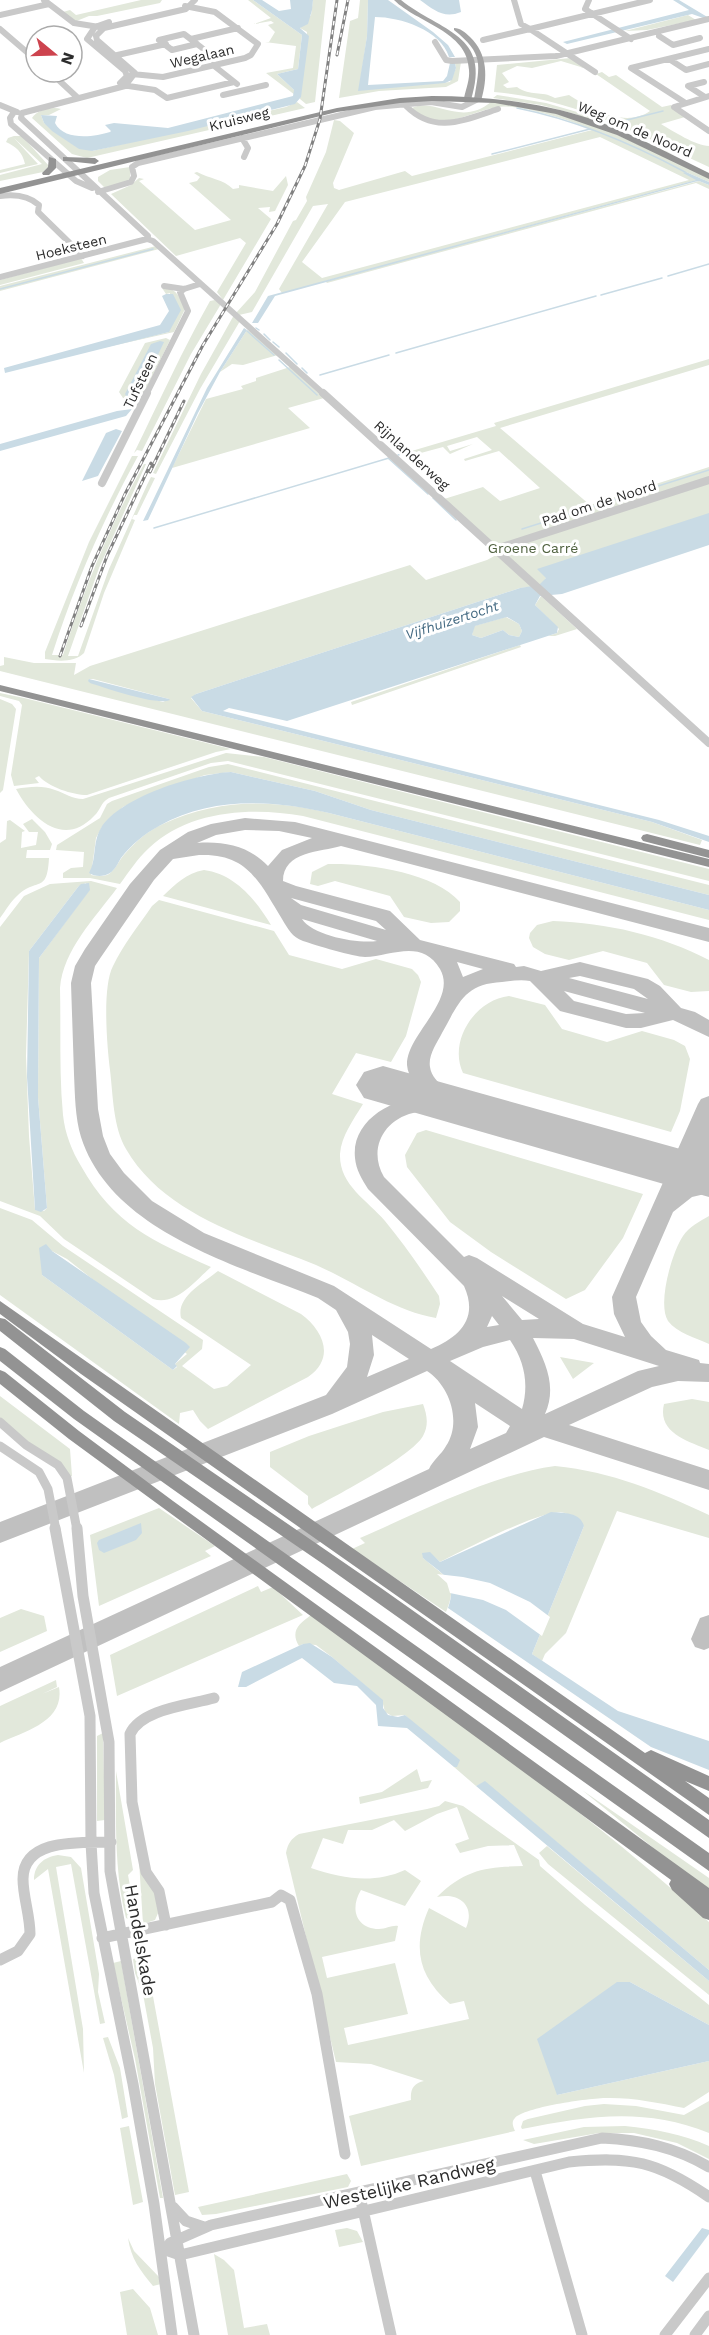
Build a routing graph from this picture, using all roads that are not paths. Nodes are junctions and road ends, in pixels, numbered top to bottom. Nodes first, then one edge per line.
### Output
1 (187, 0) edge
2 (195, 0) edge
3 (397, 0) edge
4 (409, 0) edge
5 (514, 0) edge
6 (589, 0) edge
7 (650, 0) edge
8 (46, 2) edge
9 (181, 5) junction
10 (189, 7) junction
11 (592, 14) junction
12 (0, 15) edge
13 (147, 16) junction
14 (707, 20) edge
15 (95, 27) junction
16 (104, 28) junction
17 (238, 28) junction
18 (0, 29) edge
19 (179, 29) dead end
20 (530, 29) junction
21 (660, 33) junction
22 (184, 34) junction
23 (629, 38) junction
24 (700, 38) dead end
25 (191, 39) junction
26 (483, 40) dead end
27 (435, 42) dead end
28 (197, 44) junction
29 (166, 45) junction
30 (709, 48) edge
31 (24, 50) edge
32 (206, 51) dead end
33 (566, 53) junction
34 (116, 56) junction
35 (573, 57) junction
36 (108, 58) junction
37 (482, 59) junction
38 (669, 59) junction
39 (471, 60) junction
40 (709, 64) edge
41 (213, 65) junction
42 (595, 72) dead end
43 (127, 74) junction
44 (135, 74) junction
45 (234, 82) junction
46 (704, 82) dead end
47 (62, 84) edge
48 (122, 85) junction
49 (266, 85) dead end
50 (244, 90) junction
51 (223, 95) dead end
52 (468, 95) junction
53 (478, 96) junction
54 (707, 96) edge
55 (76, 97) junction
56 (684, 102) junction
57 (0, 105) edge
58 (406, 106) junction
59 (450, 106) junction
60 (498, 109) dead end
61 (14, 111) junction
62 (22, 113) junction
63 (709, 131) edge
64 (242, 138) junction
65 (244, 157) dead end
66 (52, 159) junction
67 (66, 159) junction
68 (95, 161) junction
69 (709, 169) edge
70 (72, 170) junction
71 (46, 173) junction
72 (709, 176) edge
73 (0, 184) edge
74 (0, 191) edge
75 (98, 191) junction
76 (0, 196) edge
77 (147, 239) junction
78 (83, 256) junction
79 (0, 277) edge
80 (200, 284) junction
81 (164, 286) dead end
82 (184, 289) junction
83 (709, 480) edge
84 (102, 483) dead end
85 (496, 549) junction
86 (0, 679) edge
87 (0, 688) edge
88 (709, 743) edge
89 (709, 854) edge
90 (709, 863) edge
91 (0, 1306) edge
92 (0, 1323) edge
93 (0, 1353) edge
94 (0, 1376) edge
95 (0, 1422) edge
96 (0, 1446) edge
97 (214, 1698) dead end
98 (600, 1728) junction
99 (709, 1785) edge
100 (709, 1807) edge
101 (709, 1830) edge
102 (623, 1834) junction
103 (111, 1842) junction
104 (91, 1843) junction
105 (709, 1863) edge
106 (709, 1898) edge
107 (709, 1912) edge
108 (166, 1924) junction
109 (122, 1934) junction
110 (102, 1938) junction
111 (0, 1960) edge
112 (345, 2154) dead end
113 (709, 2167) edge
114 (535, 2171) junction
115 (359, 2192) junction
116 (709, 2197) edge
117 (169, 2201) junction
118 (363, 2212) junction
119 (204, 2227) junction
120 (174, 2241) junction
121 (160, 2248) junction
122 (180, 2255) junction
123 (709, 2278) edge
124 (709, 2316) edge
125 (172, 2335) edge
126 (194, 2335) edge
127 (391, 2335) edge
128 (582, 2335) edge
129 (665, 2335) edge
130 (695, 2335) edge

1 - 9 street
2 - 10 street
3 - 39 main road
4 - 37 main road
5 - 20 street
6 - 11 street
7 - 11 street
8 - 12 street
8 - 15 street
9 - 10 street, Wegalaan
9 - 13 street
10 - 13 street
10 - 17 street, Wegalaan
11 - 20 street
11 - 23 street
13 - 15 street
13 - 16 street
14 - 21 street
15 - 16 street
15 - 36 street
16 - 34 street
17 - 25 street
17 - 41 street, Wegalaan
18 - 31 street
19 - 22 street
20 - 26 street
20 - 33 street
21 - 23 street
21 - 24 street
21 - 35 street
22 - 25 street
22 - 29 street
23 - 33 street
25 - 28 street
27 - 39 street
28 - 29 street
28 - 32 street
29 - 34 street
30 - 38 street
33 - 35 street
33 - 37 street
34 - 36 street
34 - 44 street
35 - 42 street
36 - 43 street
37 - 39 street
37 - 53 main road
38 - 40 street
38 - 56 street
39 - 52 main road
41 - 44 street, Wegalaan
41 - 45 street
43 - 44 street, Wegalaan
43 - 48 street
44 - 48 street
45 - 48 street
45 - 50 street
46 - 54 street
47 - 55 street
48 - 55 street
49 - 50 street
50 - 51 street
52 - 53 highway
52 - 59 street, Kruisweg
52 - 68 highway, Kruisweg
52 - 70 highway, Kruisweg
53 - 59 street, Kruisweg
53 - 69 highway, Weg om de Noord
53 - 72 highway, Weg om de Noord
54 - 56 street
55 - 61 street
55 - 62 street
56 - 63 street
57 - 61 street
58 - 59 street, Kruisweg
58 - 60 street
58 - 64 street, Kruisweg
61 - 62 street
61 - 66 street, Rijnlanderweg
62 - 67 street, Rijnlanderweg
64 - 65 street
64 - 75 street, Kruisweg
66 - 70 street, Rijnlanderweg
66 - 71 highway
67 - 68 highway
67 - 70 street, Rijnlanderweg
68 - 70 highway, Kruisweg
70 - 71 highway, Kruisweg
70 - 74 highway, Kruisweg
70 - 75 street, Rijnlanderweg
71 - 73 highway, Kruisweg
75 - 77 street, Rijnlanderweg
76 - 78 street
77 - 78 street, Hoeksteen
77 - 80 street, Rijnlanderweg
78 - 79 street, Hoeksteen
80 - 82 street
80 - 85 street, Rijnlanderweg
81 - 82 street
82 - 84 street, Tufsteen
83 - 85 street, Pad om de Noord
85 - 88 street, Rijnlanderweg
86 - 89 highway
87 - 90 highway
91 - 98 highway
92 - 101 highway
93 - 105 highway
94 - 102 highway
95 - 103 street, Handelskade
96 - 104 street
97 - 108 street
98 - 99 highway
98 - 100 highway
102 - 106 highway
102 - 107 highway
103 - 104 street
103 - 109 street, Handelskade
104 - 110 street
104 - 111 street
108 - 109 street
108 - 112 street
109 - 110 street
109 - 117 street, Handelskade
110 - 121 street
113 - 115 street, Westelijke Randweg
114 - 116 street, Westelijke Randweg
114 - 118 street, Westelijke Randweg
114 - 128 street
115 - 118 street
115 - 119 street, Westelijke Randweg
117 - 119 street
117 - 120 street, Handelskade
118 - 122 street, Westelijke Randweg
118 - 127 street
119 - 120 street, Westelijke Randweg
120 - 121 street, Westelijke Randweg
120 - 122 street, Handelskade
121 - 122 street
121 - 125 street
122 - 126 street, Handelskade
123 - 129 street
124 - 130 street

